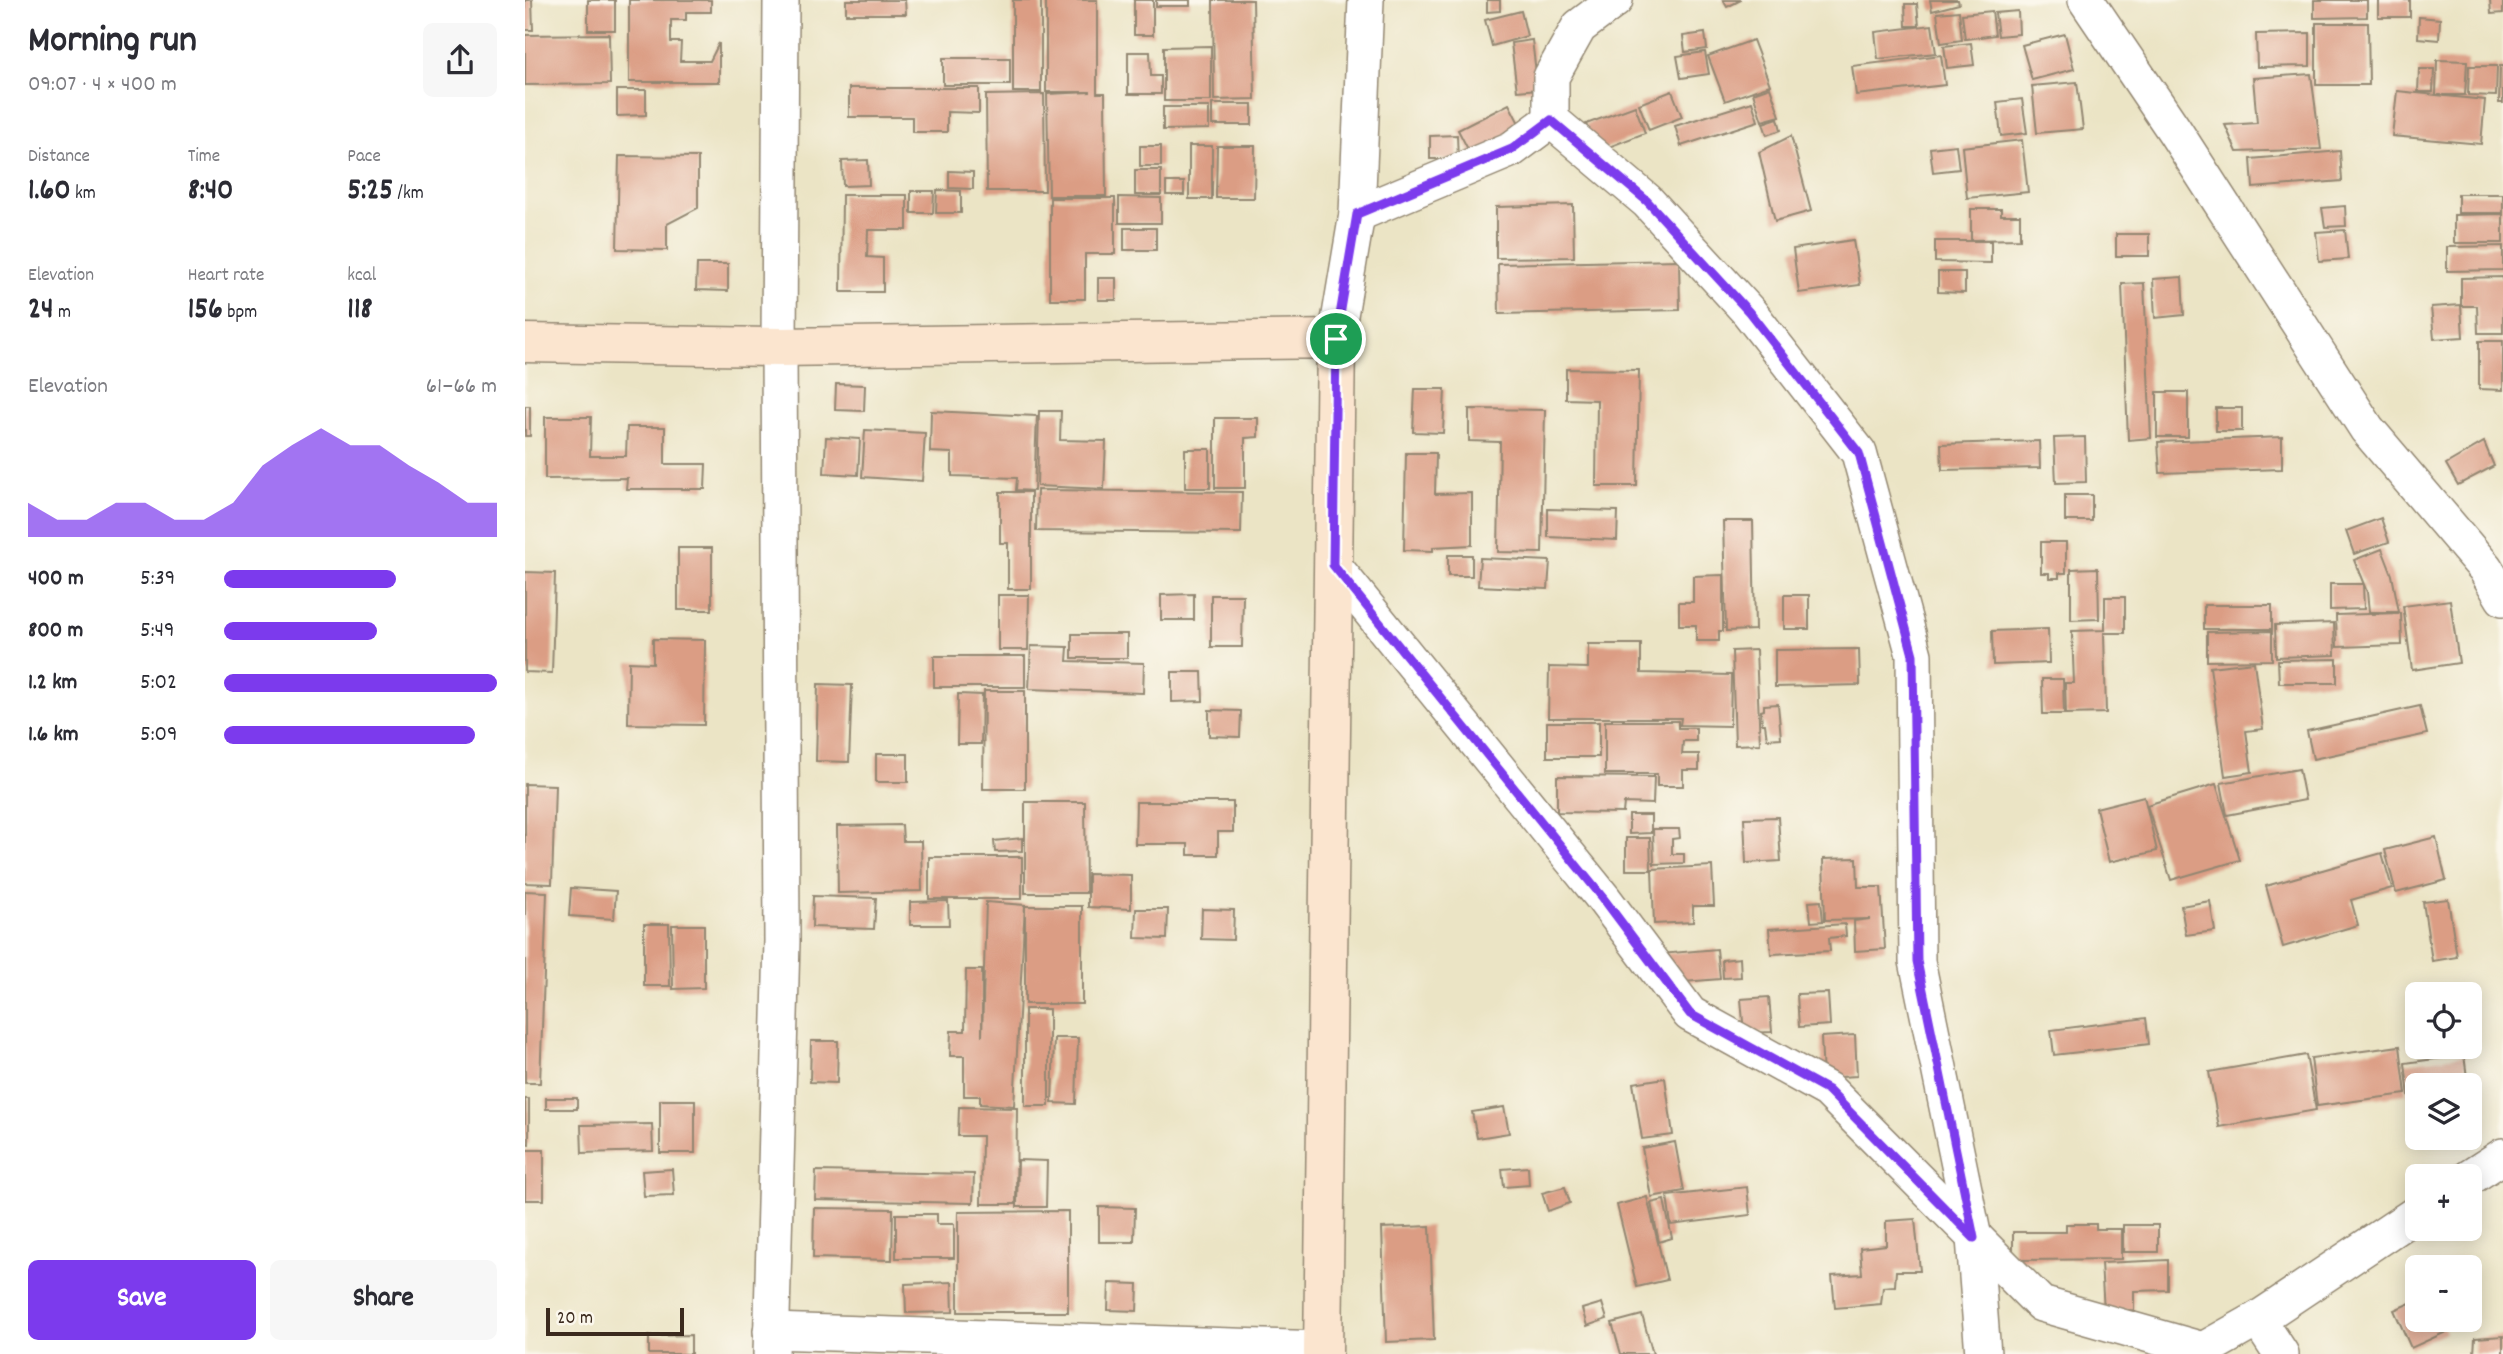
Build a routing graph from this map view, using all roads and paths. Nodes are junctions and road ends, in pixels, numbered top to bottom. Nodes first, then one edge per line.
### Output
1 (781, 0) edge
2 (1366, 0) edge
3 (1615, 0) edge
4 (2086, 0) edge
5 (1551, 120) junction
6 (1357, 214) junction
7 (1336, 339) junction
8 (525, 343) edge
9 (779, 346) junction
10 (2494, 559) edge
11 (1333, 565) junction
12 (2503, 598) edge
13 (2503, 1156) edge
14 (2482, 1170) edge
15 (2405, 1221) edge
16 (1974, 1238) junction
17 (2258, 1320) junction
18 (771, 1342) edge
19 (1324, 1352) edge
20 (2200, 1352) edge
21 (1983, 1354) edge
22 (2281, 1354) edge

1 - 9 street
2 - 6 street
3 - 5 street
4 - 10 street
5 - 6 street
5 - 16 street
6 - 7 street
7 - 9 street
7 - 11 street
8 - 9 street
9 - 18 street
10 - 12 street
11 - 16 street
11 - 19 street
13 - 14 street
15 - 17 street
16 - 20 street
16 - 21 street
17 - 20 street
17 - 22 street
18 - 19 street

